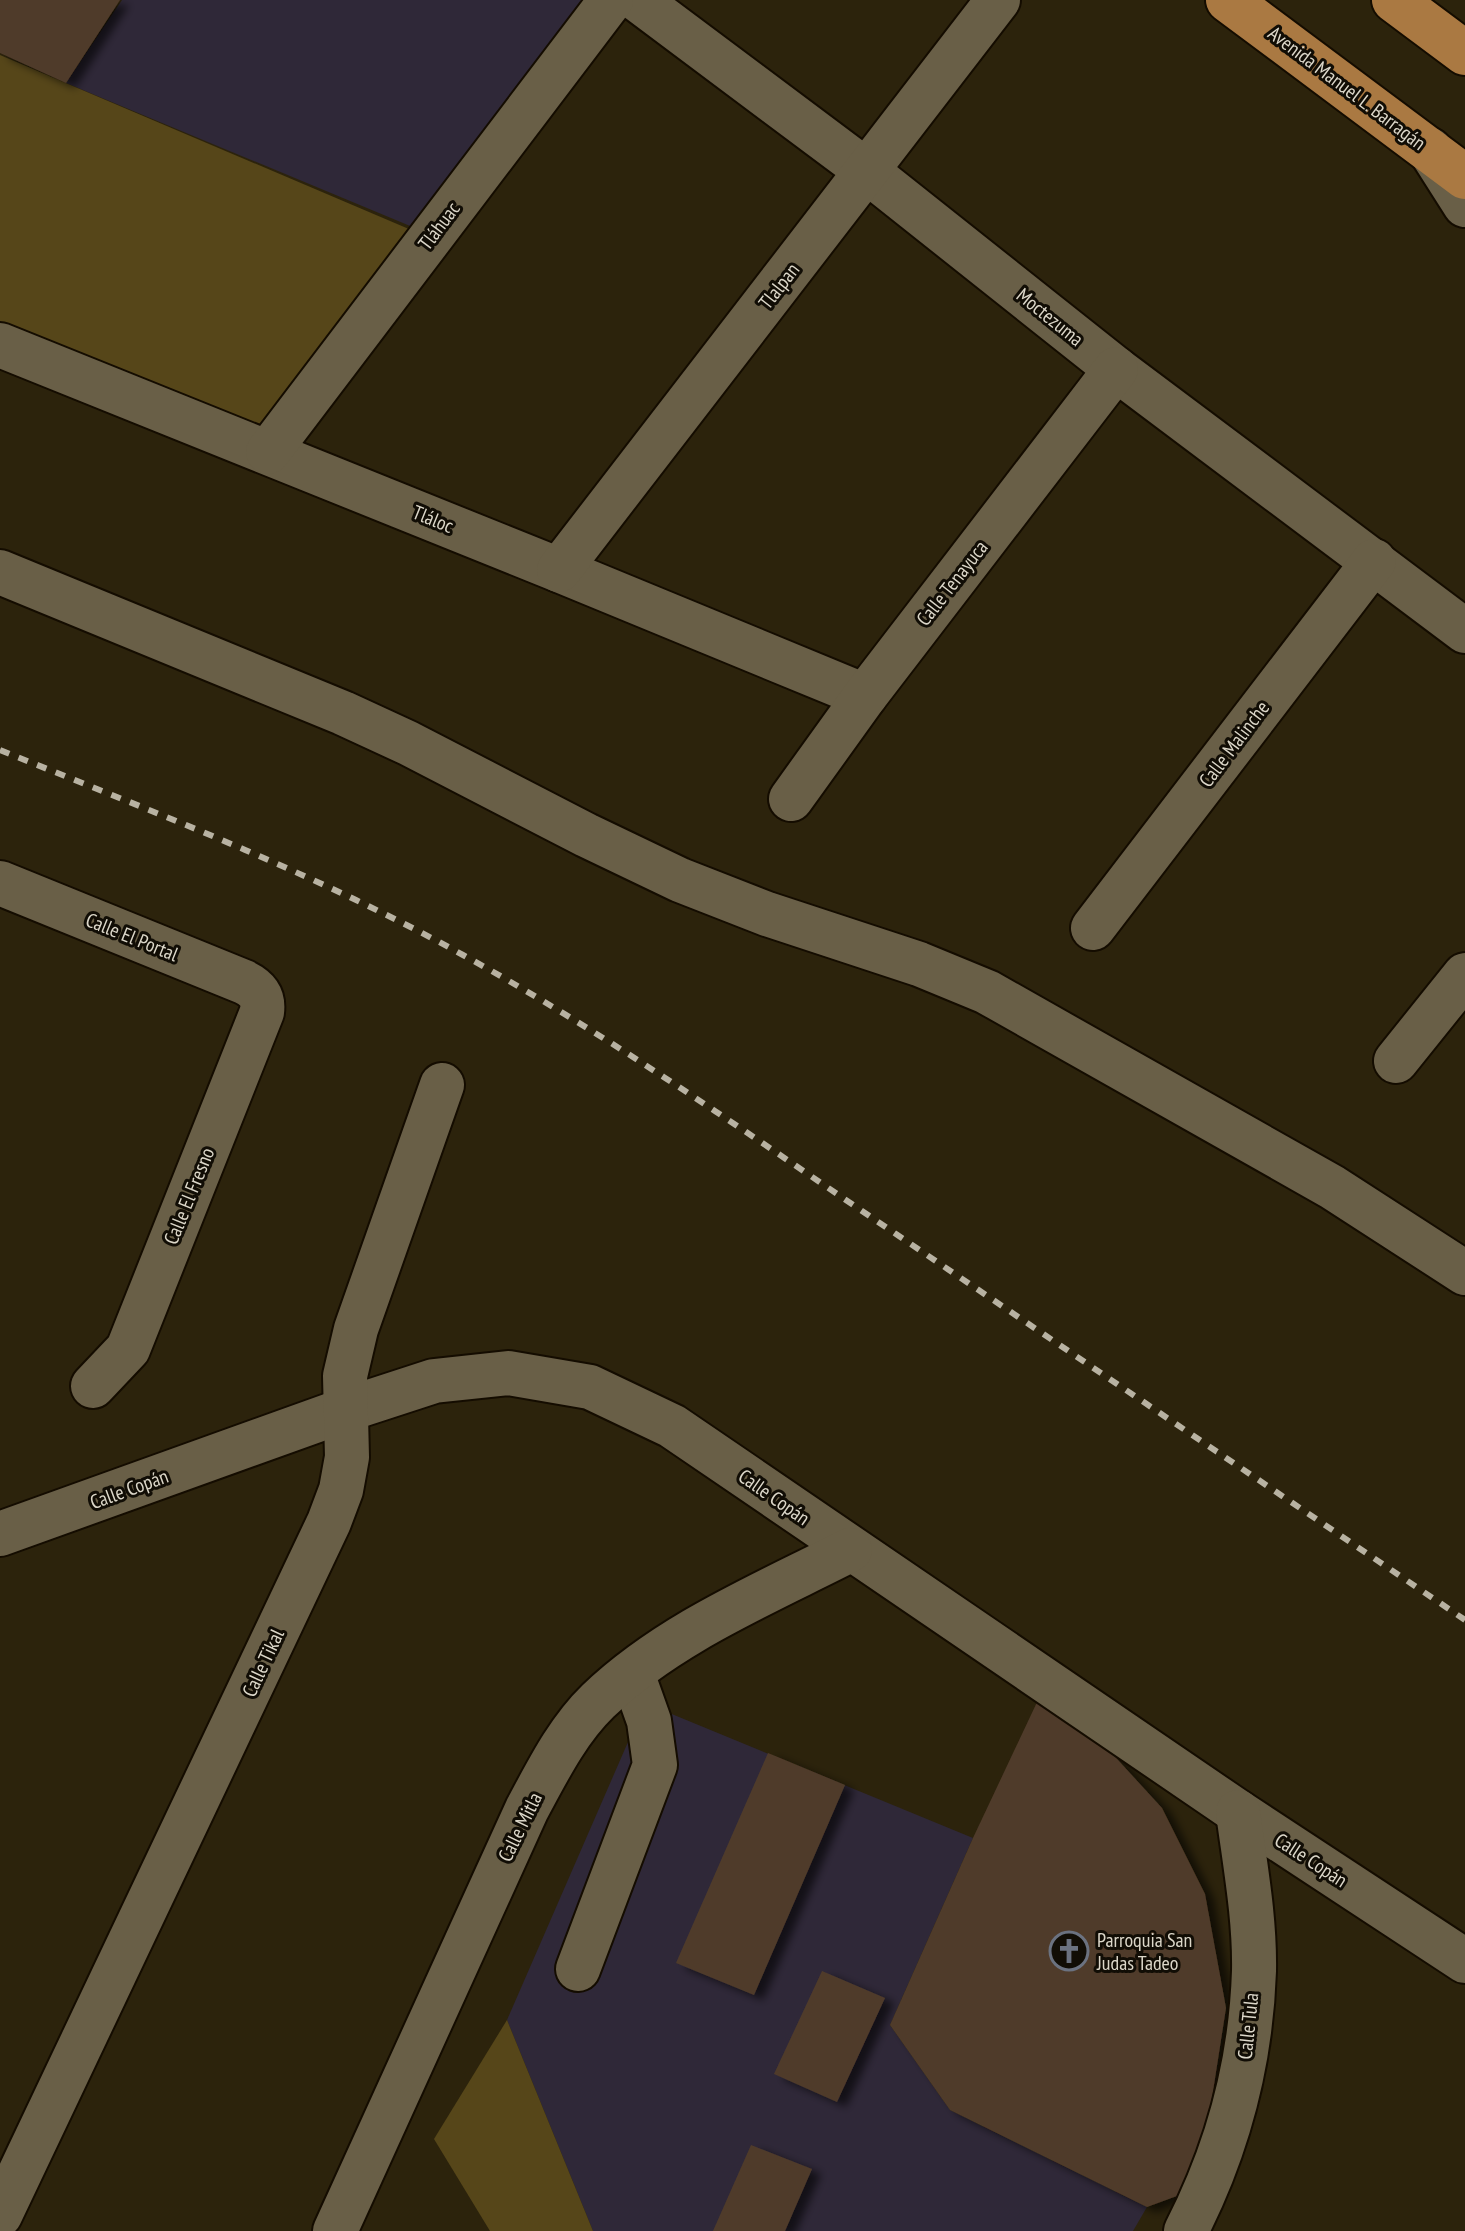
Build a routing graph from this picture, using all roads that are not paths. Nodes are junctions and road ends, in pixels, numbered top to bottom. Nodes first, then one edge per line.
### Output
1 (611, 0) edge
2 (638, 0) edge
3 (998, 0) edge
4 (1228, 0) edge
5 (1394, 0) edge
6 (1465, 53) edge
7 (1430, 150) junction
8 (868, 172) junction
9 (1465, 177) edge
10 (1465, 205) edge
11 (0, 345) edge
12 (1116, 369) junction
13 (268, 452) junction
14 (1374, 561) junction
15 (559, 570) junction
16 (0, 572) edge
17 (1465, 631) edge
18 (865, 696) junction
19 (791, 799) dead end
20 (1, 886) edge
21 (1093, 928) dead end
22 (1465, 975) edge
23 (261, 995) joint
24 (1396, 1061) dead end
25 (442, 1085) dead end
26 (1465, 1273) edge
27 (93, 1386) dead end
28 (345, 1410) junction
29 (0, 1534) edge
30 (850, 1550) junction
31 (632, 1673) junction
32 (1238, 1812) junction
33 (1465, 1961) edge
34 (578, 1969) dead end
35 (0, 2215) edge
36 (335, 2231) edge
37 (1186, 2231) edge

1 - 13 street, Tláhuac
2 - 8 street, Moctezuma
3 - 8 street, Tlalpan
4 - 7 highway, Avenida Manuel L. Barragán
5 - 6 highway
7 - 9 highway, Avenida Manuel L. Barragán
7 - 10 street
8 - 12 street, Moctezuma
8 - 15 street, Tlalpan
11 - 13 street, Tláloc
12 - 14 street, Moctezuma
12 - 18 street, Calle Tenayuca
13 - 15 street, Tláloc
14 - 17 street, Moctezuma
14 - 21 street, Calle Malinche
15 - 18 street, Tláloc
16 - 26 street
18 - 19 street, Calle Tenayuca
20 - 23 street, Calle El Portal
22 - 24 street
23 - 27 street, Calle El Fresno
25 - 28 street, Calle Tikal
28 - 29 street, Calle Copán
28 - 30 street, Calle Copán
28 - 35 street, Calle Tikal
30 - 31 street, Calle Mitla
30 - 32 street, Calle Copán
31 - 34 street
31 - 36 street, Calle Mitla
32 - 33 street, Calle Copán
32 - 37 street, Calle Tula

